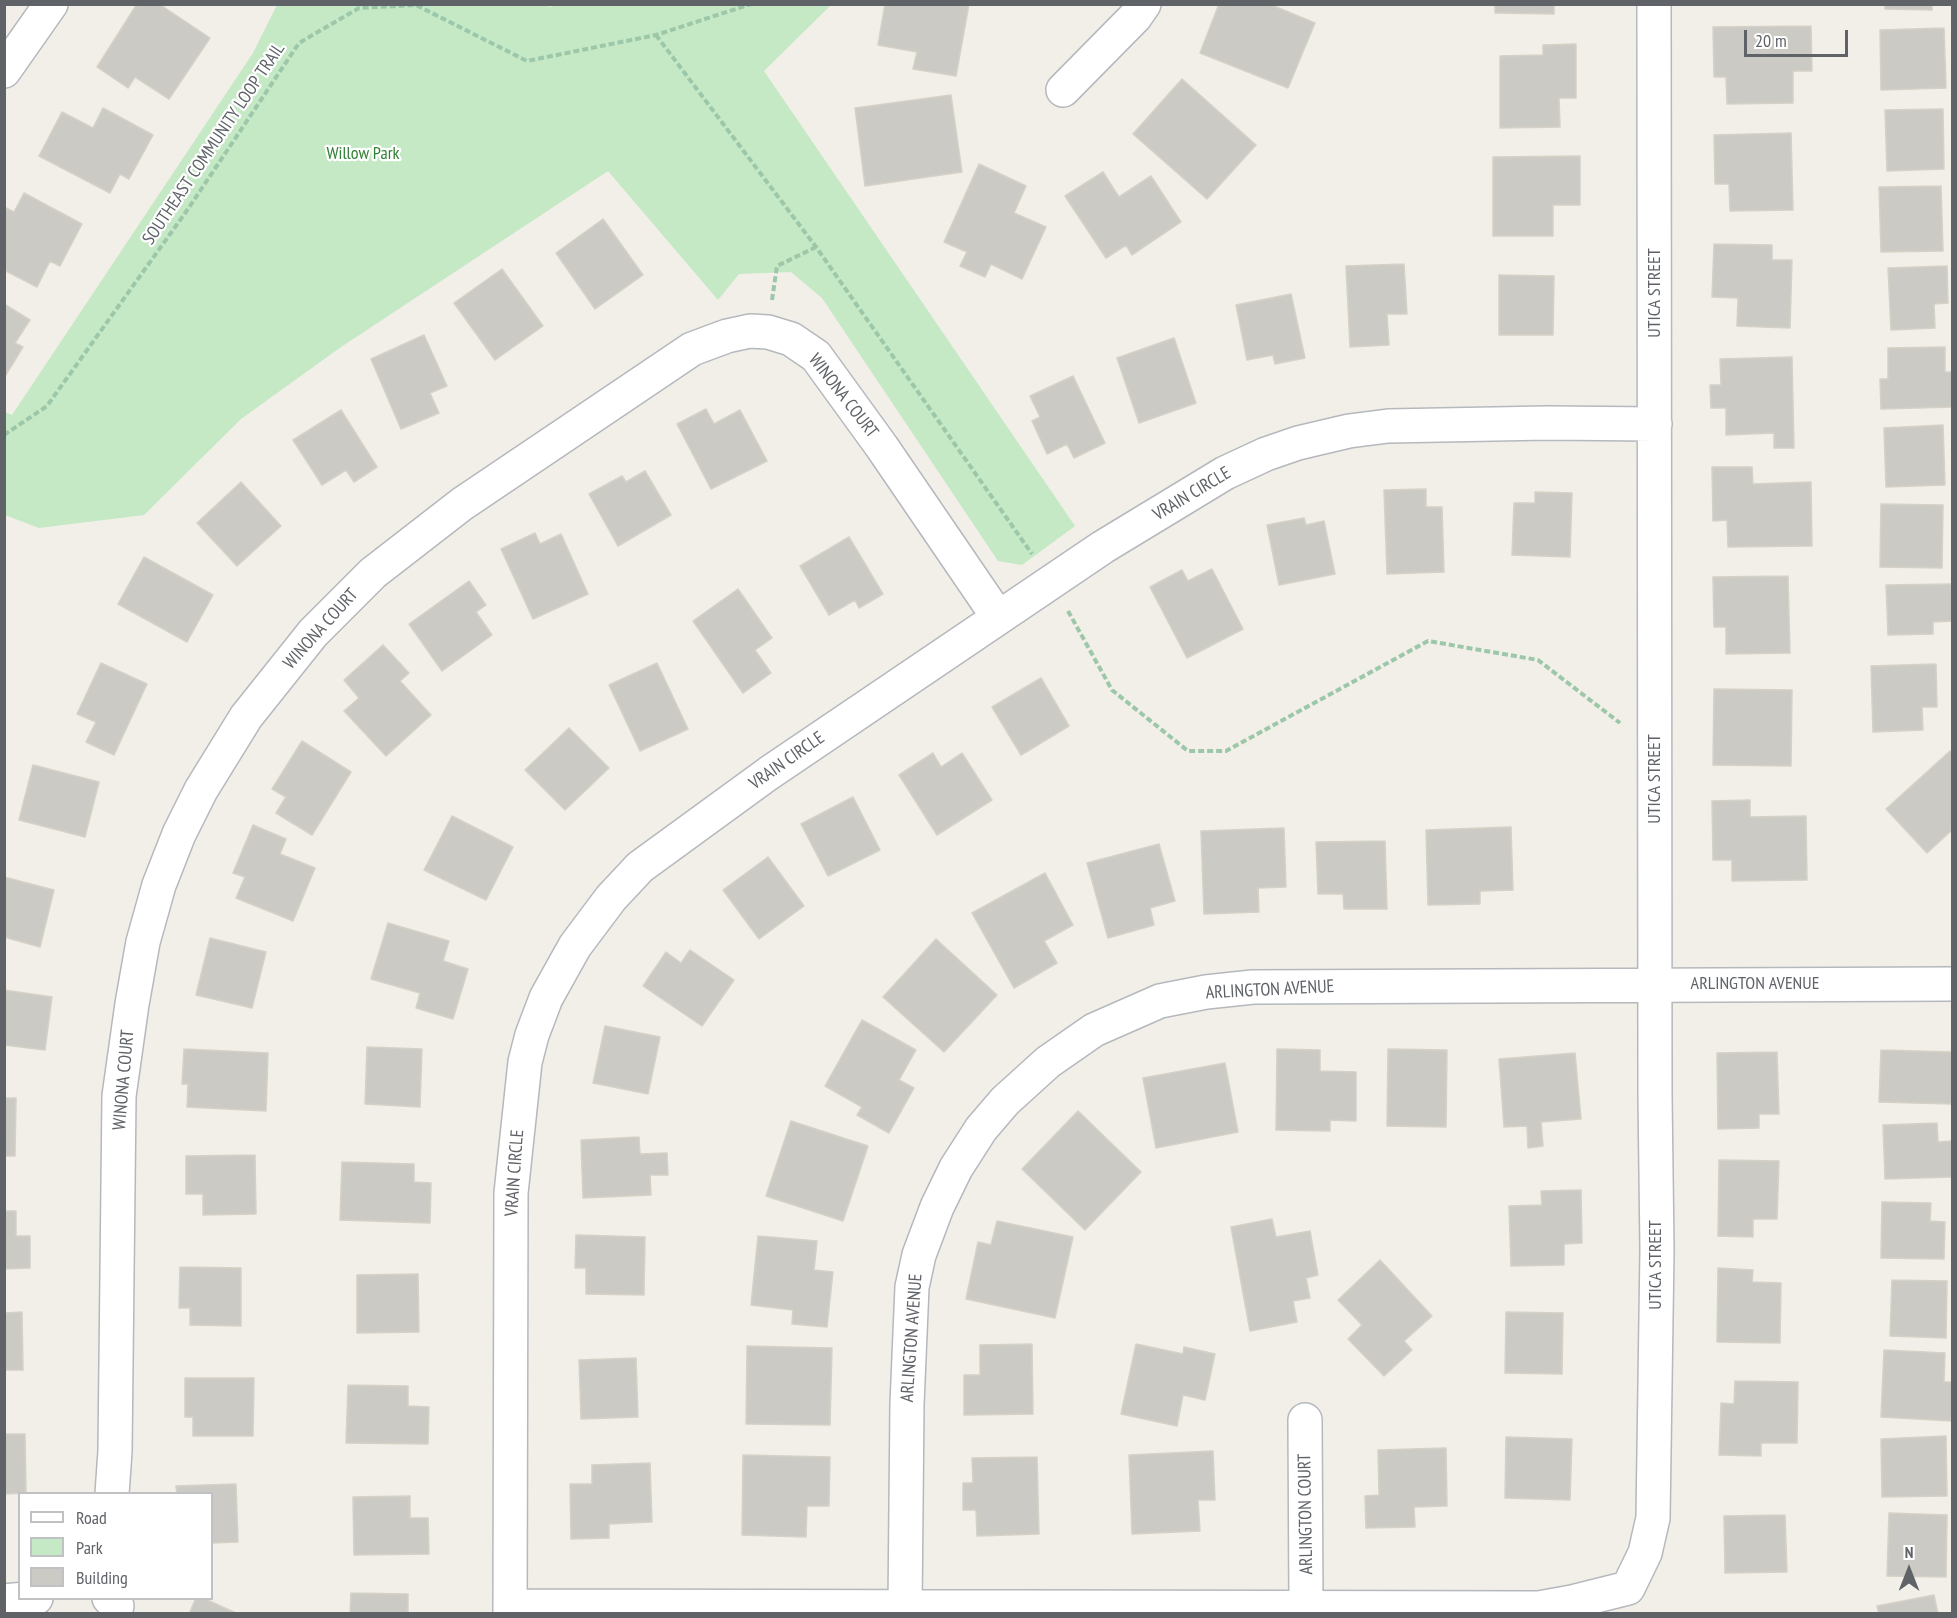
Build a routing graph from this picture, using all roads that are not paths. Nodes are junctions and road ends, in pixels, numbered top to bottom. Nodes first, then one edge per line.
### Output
1 (51, 4) edge
2 (1144, 4) edge
3 (1654, 4) edge
4 (4, 71) edge
5 (1063, 90) dead end
6 (1655, 424) junction
7 (998, 617) junction
8 (1953, 984) edge
9 (1656, 985) junction
10 (1305, 1420) dead end
11 (112, 1492) edge
12 (20, 1600) edge
13 (4, 1601) edge
14 (906, 1607) junction
15 (1306, 1607) junction
16 (510, 1610) edge

1 - 4 street
2 - 5 street
3 - 6 street, UTICA STREET
6 - 7 street, VRAIN CIRCLE
6 - 9 street, UTICA STREET
7 - 11 street, WINONA COURT
7 - 16 street, VRAIN CIRCLE
8 - 9 street, ARLINGTON AVENUE
9 - 14 street, ARLINGTON AVENUE
9 - 15 street, UTICA STREET
10 - 15 street, ARLINGTON COURT
12 - 13 street
14 - 15 street
14 - 16 street

